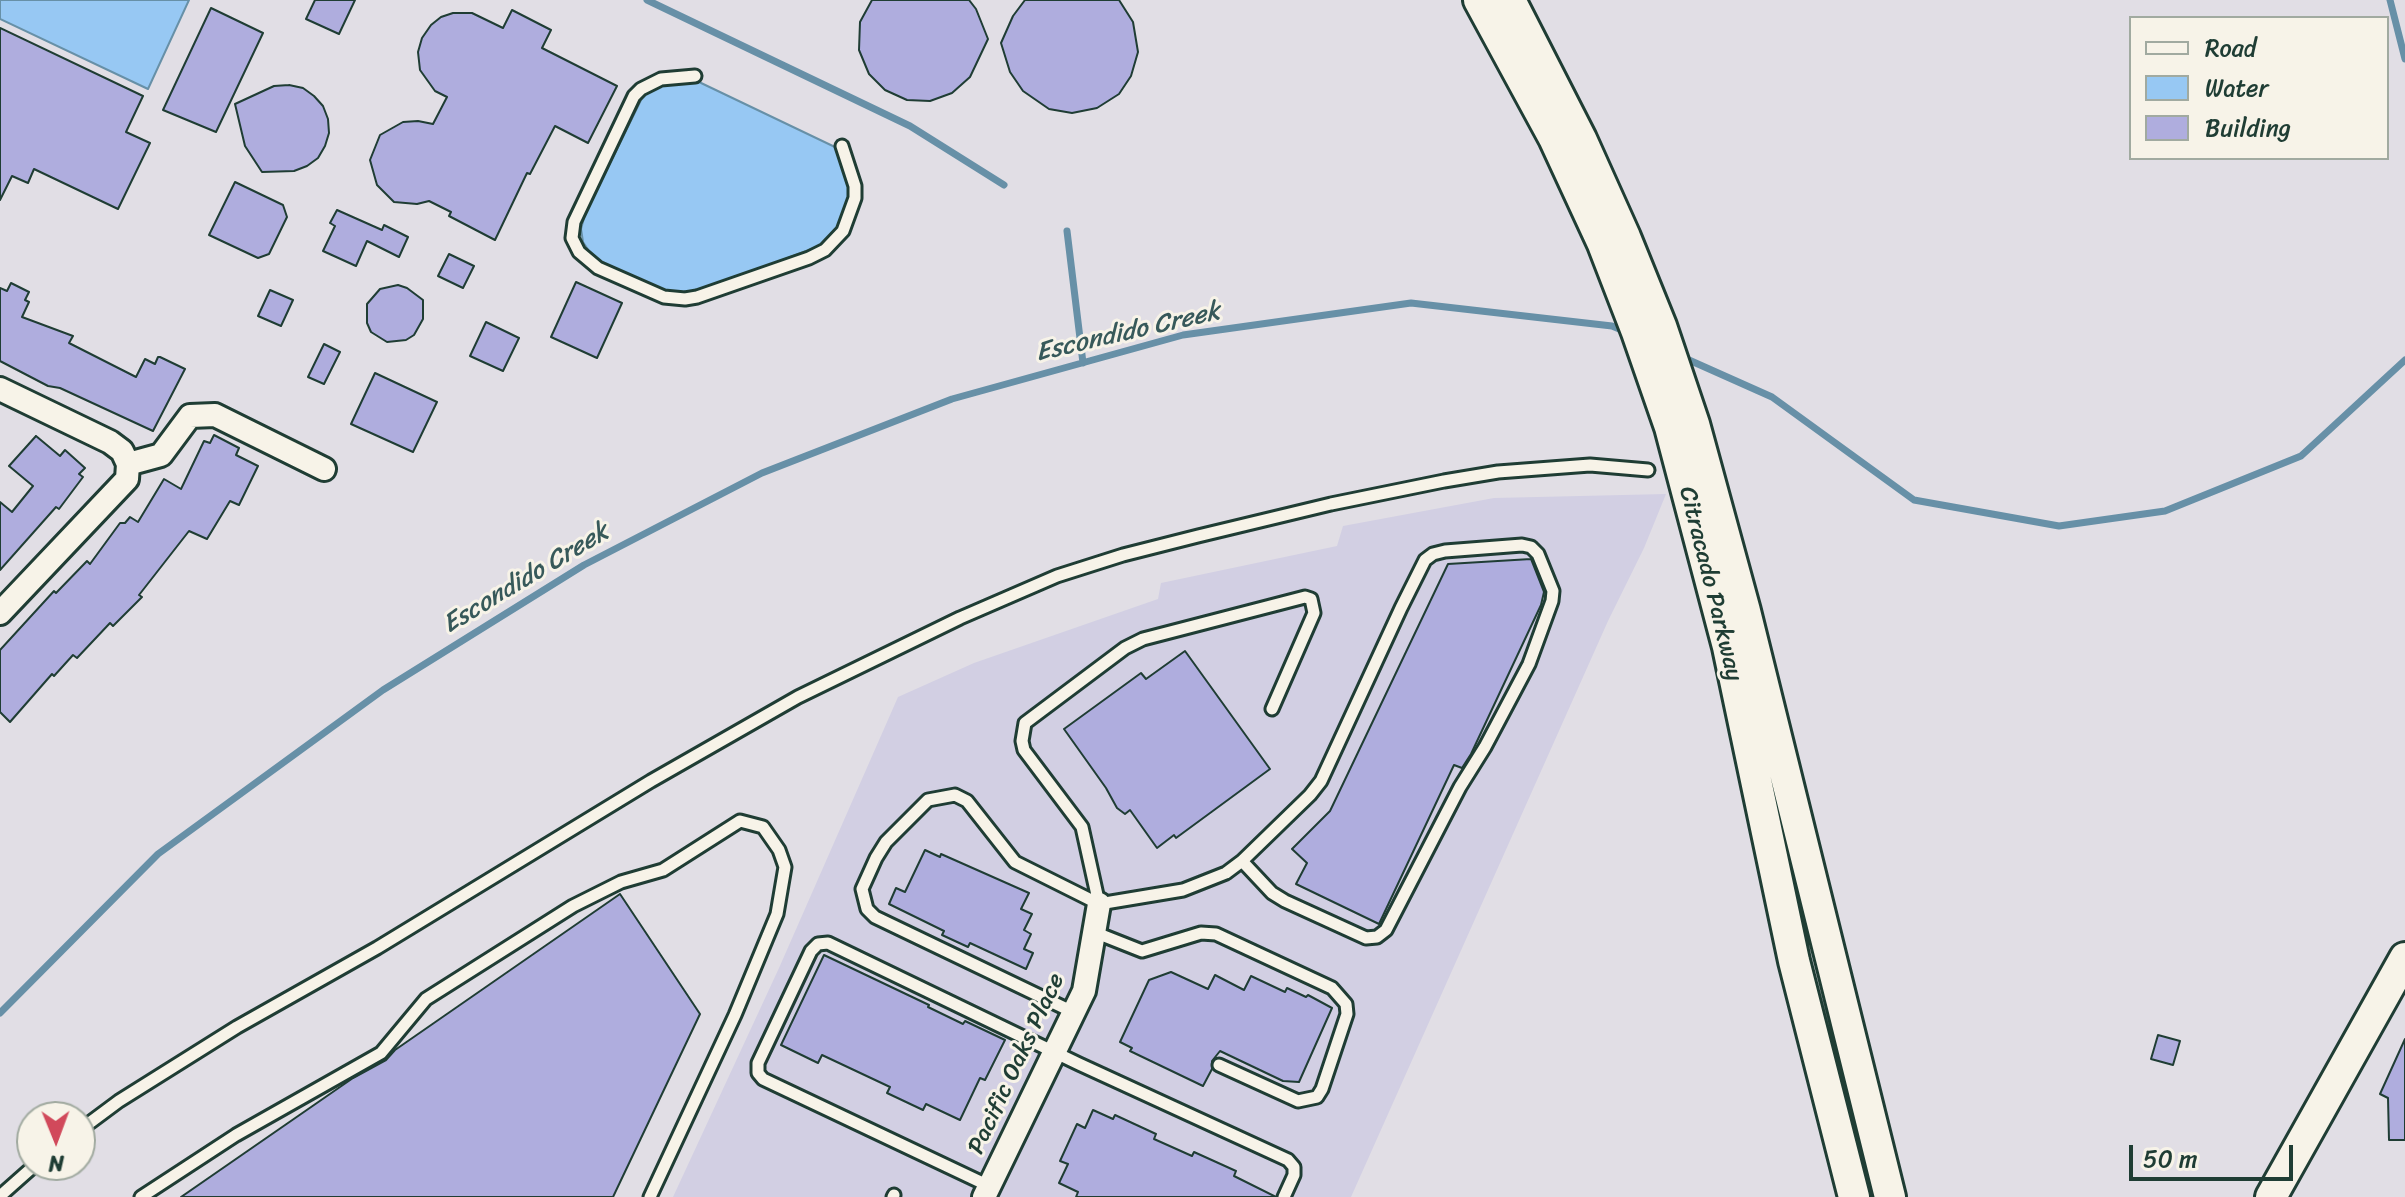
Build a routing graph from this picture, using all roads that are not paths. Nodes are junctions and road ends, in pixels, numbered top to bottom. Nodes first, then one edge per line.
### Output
1 (1479, 0) edge
2 (1510, 0) edge
3 (695, 76) dead end
4 (1567, 138) junction
5 (842, 146) dead end
6 (0, 389) edge
7 (1682, 426) junction
8 (128, 464) junction
9 (324, 469) dead end
10 (1648, 470) dead end
11 (0, 613) edge
12 (1272, 709) dead end
13 (1242, 861) junction
14 (1099, 904) junction
15 (1094, 932) junction
16 (2405, 958) edge
17 (1073, 1012) junction
18 (1055, 1051) junction
19 (1219, 1065) dead end
20 (96, 1118) edge
21 (17, 1181) edge
22 (986, 1192) edge
23 (0, 1196) edge
24 (141, 1197) edge
25 (650, 1197) edge
26 (1284, 1197) edge
27 (1854, 1197) edge
28 (1890, 1197) edge
29 (2271, 1197) edge

1 - 4 main road, Citracado Parkway
2 - 4 main road, Citracado Parkway
3 - 5 lane
4 - 7 main road, Citracado Parkway
6 - 8 street
7 - 27 main road, Citracado Parkway
7 - 28 main road, Citracado Parkway
8 - 9 street
8 - 11 street
10 - 20 lane
12 - 14 lane
13 - 13 lane
13 - 14 lane
14 - 15 street, Pacific Oaks Place
14 - 17 lane
15 - 17 street, Pacific Oaks Place
15 - 19 lane
16 - 29 main road
17 - 18 street, Pacific Oaks Place
18 - 22 street, Pacific Oaks Place
18 - 22 lane
18 - 26 lane
21 - 23 lane
24 - 25 lane

